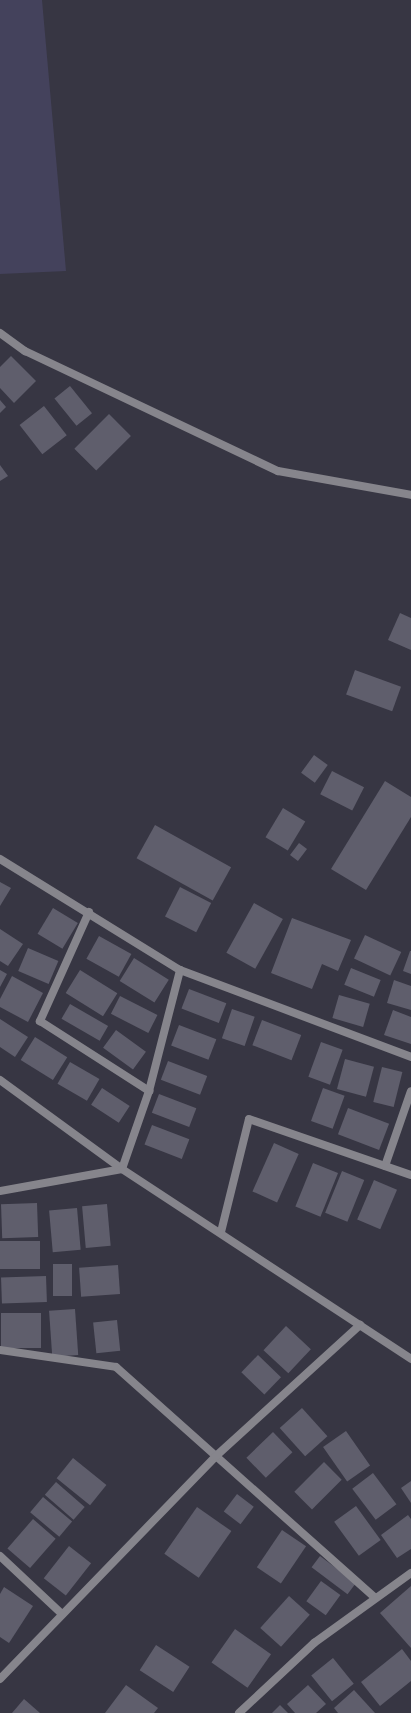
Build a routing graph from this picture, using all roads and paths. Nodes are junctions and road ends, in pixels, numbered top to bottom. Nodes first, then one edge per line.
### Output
1 (0, 333) edge
2 (411, 495) edge
3 (0, 859) edge
4 (89, 912) junction
5 (180, 970) junction
6 (411, 1058) edge
7 (0, 1080) edge
8 (149, 1091) junction
9 (411, 1091) edge
10 (384, 1166) junction
11 (122, 1169) junction
12 (411, 1175) edge
13 (0, 1191) edge
14 (221, 1232) junction
15 (360, 1325) junction
16 (0, 1350) edge
17 (411, 1359) edge
18 (216, 1456) junction
19 (0, 1556) edge
20 (411, 1573) edge
21 (375, 1598) junction
22 (62, 1614) junction
23 (0, 1679) edge
24 (239, 1713) edge

1 - 2 street
3 - 4 street
4 - 5 street
4 - 8 street
5 - 6 street
5 - 8 street
7 - 11 street
8 - 11 street
9 - 10 street
10 - 12 street
10 - 14 street
11 - 13 street
11 - 14 street
14 - 15 street
15 - 17 street
15 - 18 street
16 - 18 street
18 - 21 street
18 - 22 street
19 - 22 street
20 - 21 street
21 - 24 street
22 - 23 street

